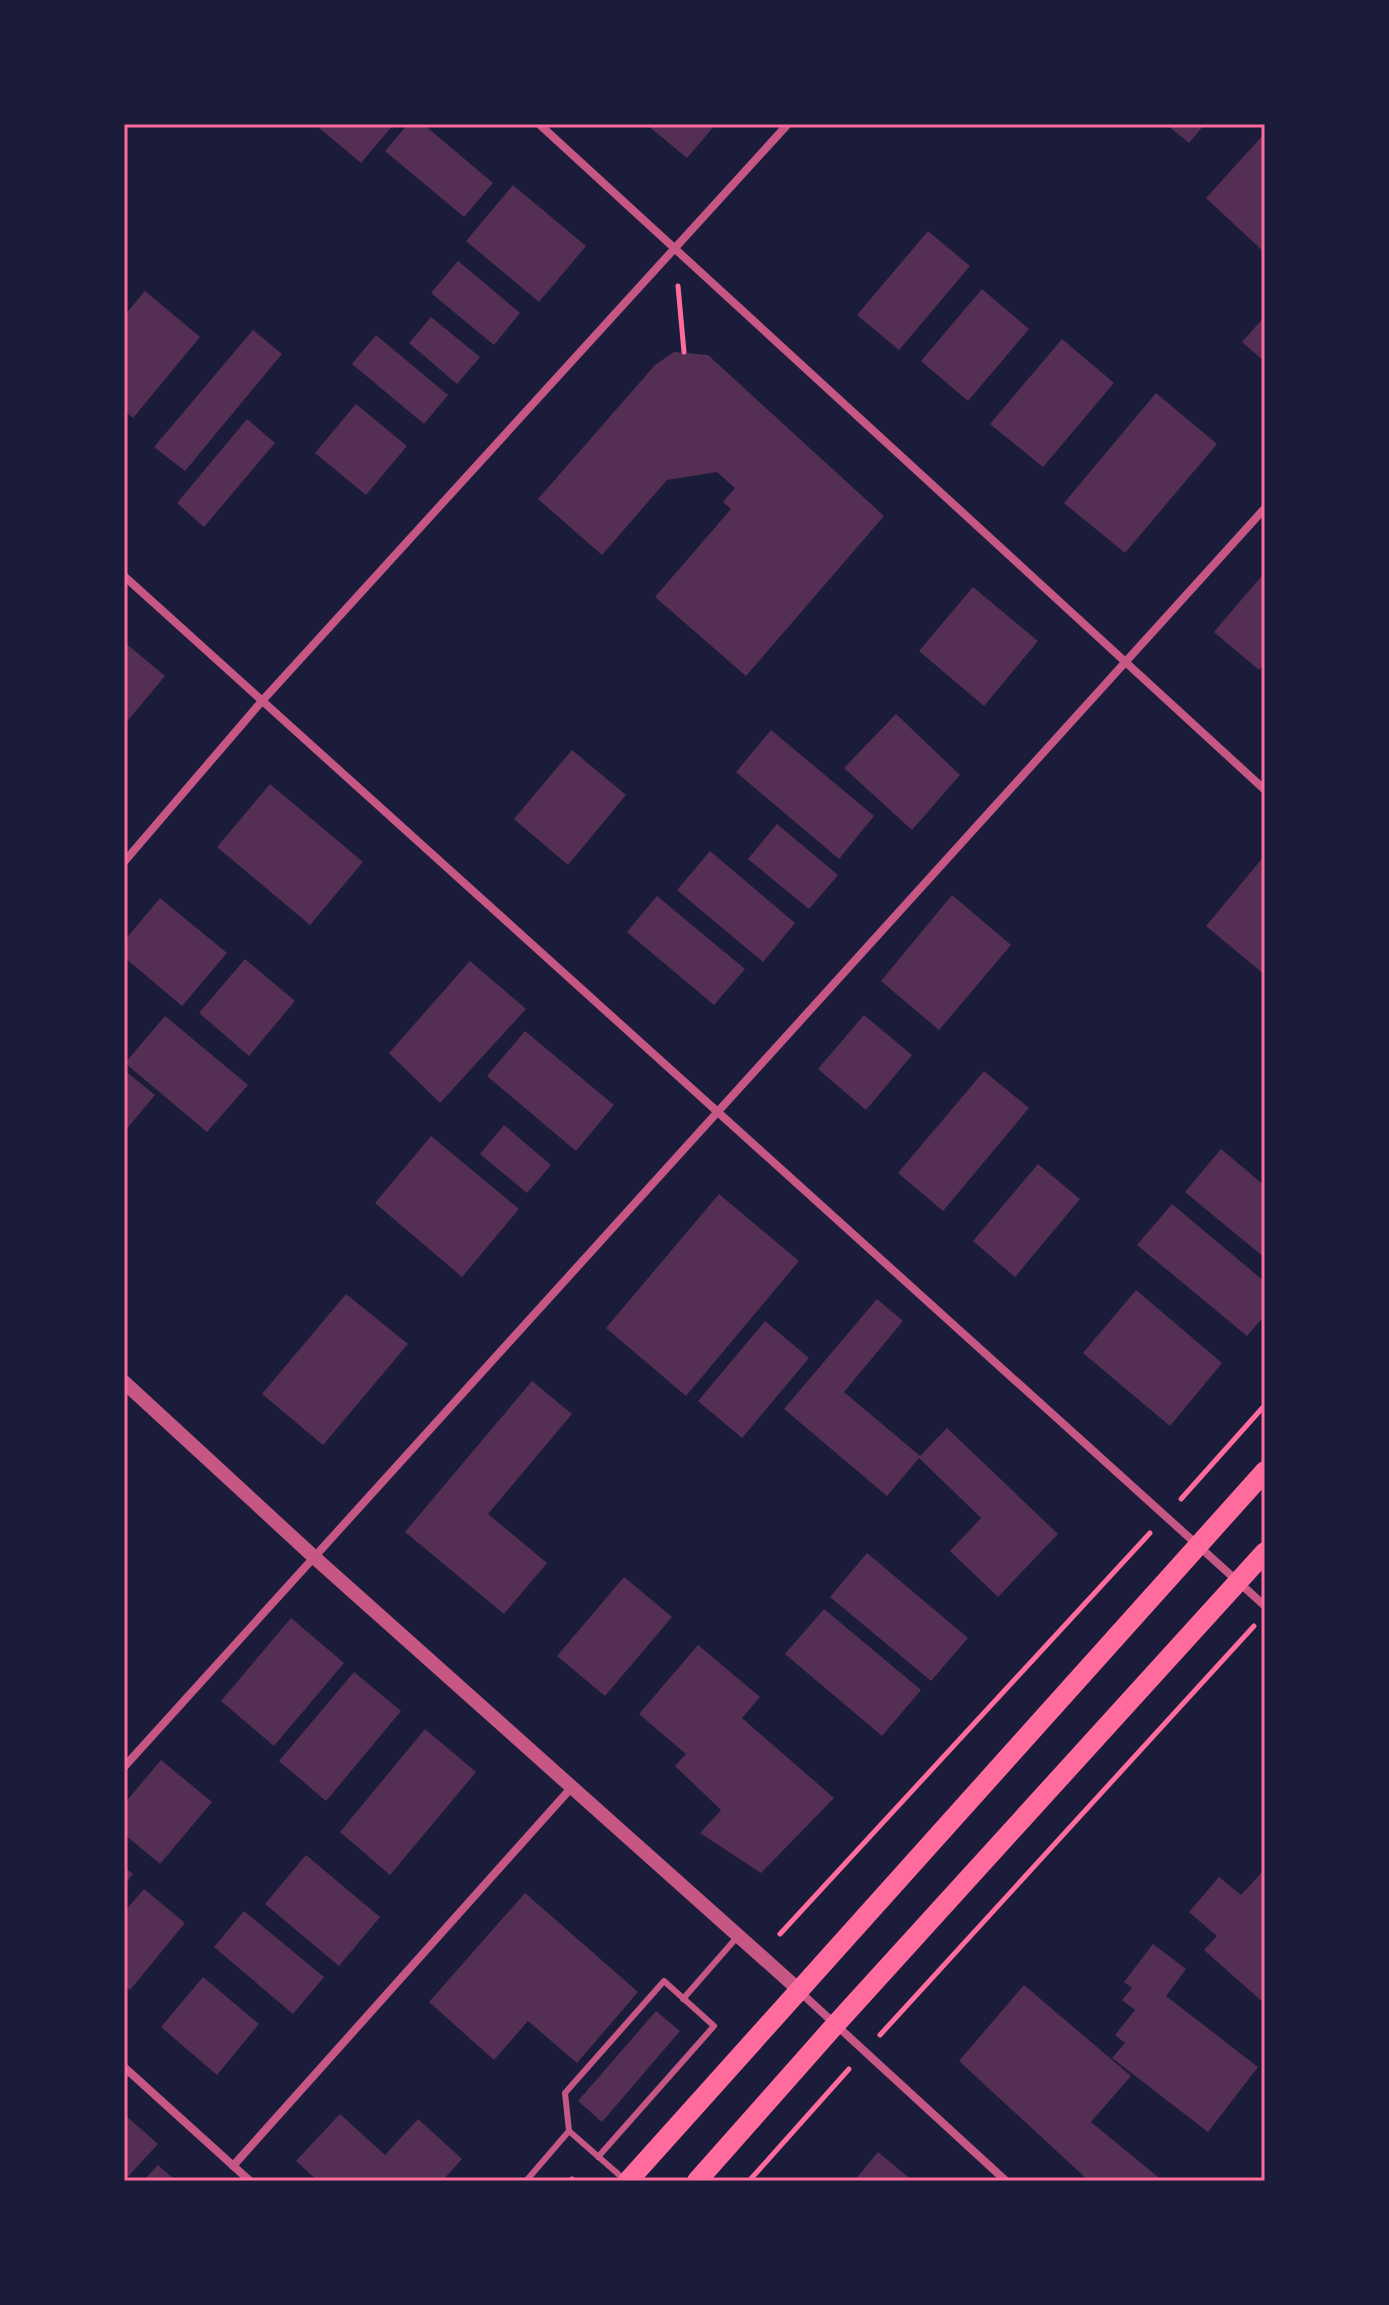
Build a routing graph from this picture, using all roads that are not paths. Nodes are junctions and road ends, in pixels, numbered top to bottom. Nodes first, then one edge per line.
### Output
1 (539, 124) edge
2 (788, 124) edge
3 (674, 248) junction
4 (1265, 508) edge
5 (124, 576) edge
6 (1125, 662) junction
7 (262, 701) junction
8 (1265, 790) edge
9 (124, 862) edge
10 (718, 1112) junction
11 (124, 1382) edge
12 (1265, 1471) edge
13 (1198, 1546) junction
14 (1265, 1552) edge
15 (314, 1557) junction
16 (1238, 1582) junction
17 (1265, 1606) edge
18 (124, 1767) edge
19 (572, 1787) junction
20 (738, 1936) junction
21 (799, 1990) junction
22 (683, 1999) junction
23 (836, 2024) junction
24 (124, 2067) edge
25 (569, 2131) junction
26 (598, 2157) junction
27 (233, 2166) junction
28 (250, 2181) edge
29 (526, 2181) edge
30 (627, 2181) edge
31 (697, 2181) edge
32 (1006, 2181) edge

1 - 3 street
2 - 3 street
3 - 6 street
3 - 7 street
4 - 6 street
5 - 7 street
6 - 8 street
6 - 10 street
7 - 9 street
7 - 10 street
10 - 13 street
10 - 15 street
11 - 15 street
12 - 13 main road
13 - 16 street
13 - 21 main road
14 - 16 main road
15 - 18 street
15 - 19 street
16 - 17 street
16 - 23 main road
19 - 20 street
19 - 27 street
20 - 21 street
20 - 22 lane
21 - 23 street
21 - 30 main road
22 - 25 lane
22 - 26 lane
23 - 31 main road
23 - 32 street
24 - 27 street
25 - 26 lane
25 - 29 lane
26 - 30 lane
27 - 28 street

